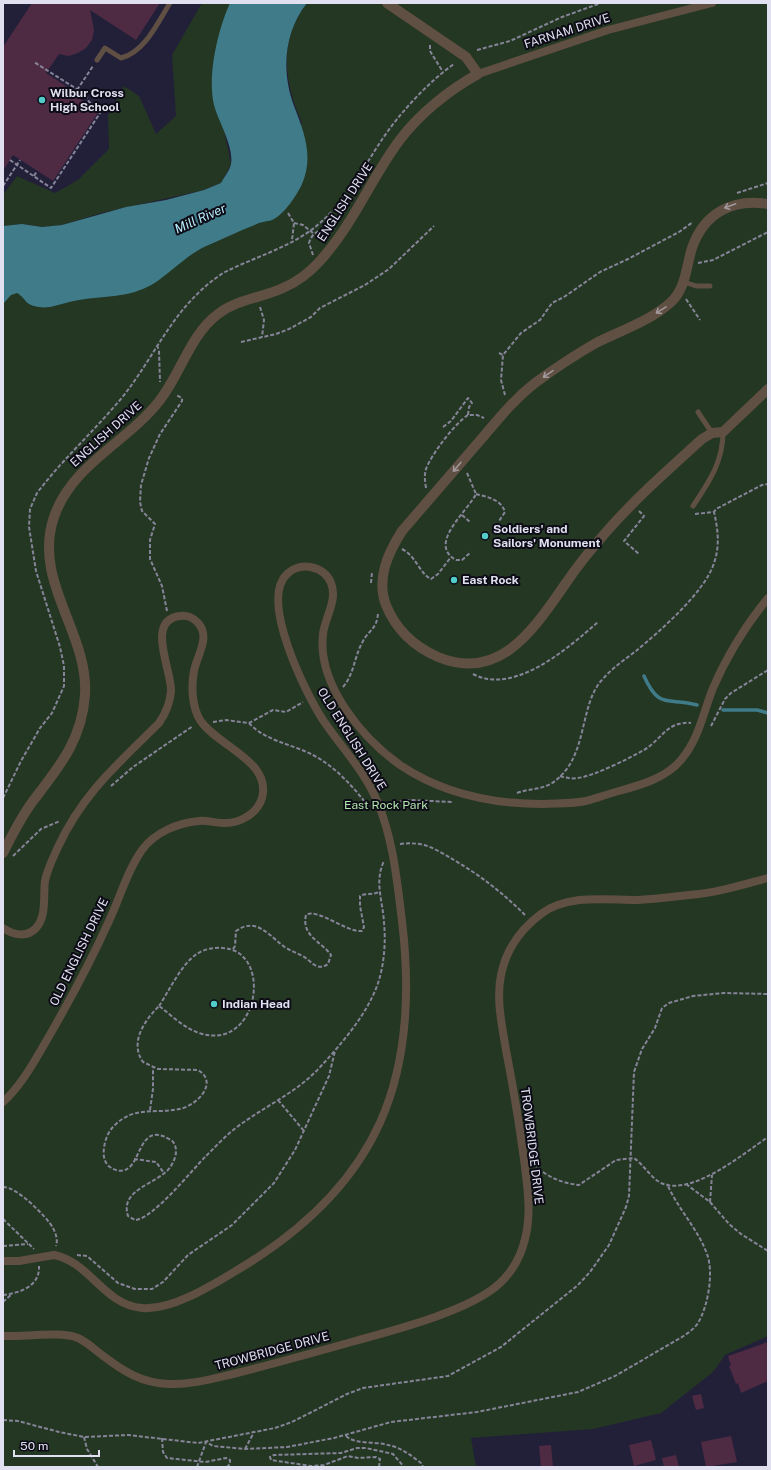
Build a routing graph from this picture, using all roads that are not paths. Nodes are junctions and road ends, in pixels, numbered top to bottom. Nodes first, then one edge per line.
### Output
1 (170, 3) edge
2 (387, 3) edge
3 (712, 3) edge
4 (97, 60) road end
5 (478, 74) junction
6 (768, 204) edge
7 (684, 282) junction
8 (710, 286) dead end
9 (768, 389) edge
10 (698, 412) dead end
11 (723, 432) junction
12 (712, 433) junction
13 (692, 506) dead end
14 (768, 598) edge
15 (6, 855) edge
16 (768, 878) edge
17 (3, 928) edge
18 (3, 1102) edge
19 (3, 1261) edge
20 (3, 1336) edge

1 - 4 lane
2 - 5 street
3 - 5 street, FARNAM DRIVE
5 - 15 street, ENGLISH DRIVE
6 -> 7 street
7 - 8 lane
7 -> 12 street
9 - 11 street
10 - 12 lane
11 - 12 street
11 - 13 lane
14 - 19 street, OLD ENGLISH DRIVE, bridge
16 - 20 street, TROWBRIDGE DRIVE
17 - 18 street, OLD ENGLISH DRIVE

